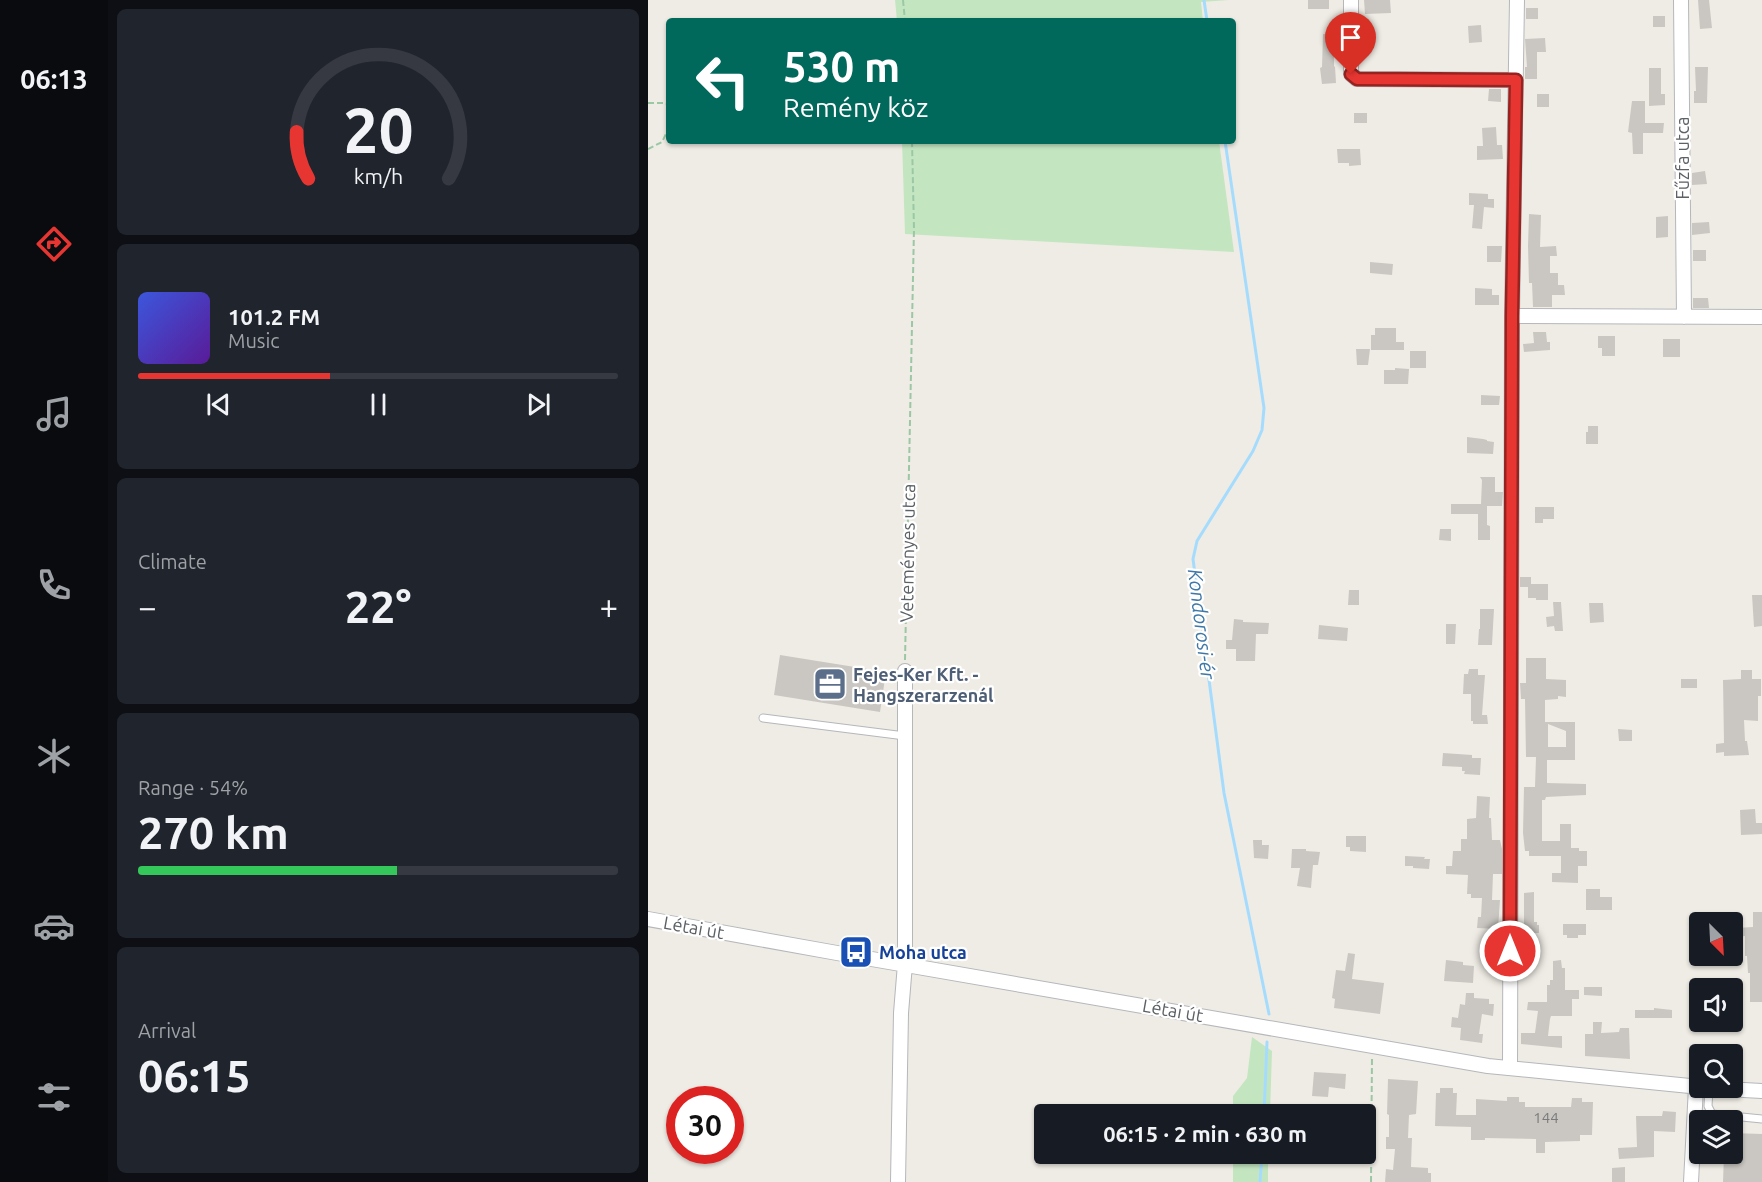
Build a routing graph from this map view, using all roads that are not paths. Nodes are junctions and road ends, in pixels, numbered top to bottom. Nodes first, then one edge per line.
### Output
1 (1351, 0) edge
2 (1517, 0) edge
3 (1681, 0) edge
4 (1516, 80) junction
5 (1512, 316) junction
6 (1683, 317) junction
7 (1762, 317) edge
8 (905, 671) road end
9 (763, 718) dead end
10 (905, 736) junction
11 (648, 919) edge
12 (905, 964) junction
13 (1510, 1068) junction
14 (1689, 1086) edge
15 (1743, 1090) edge
16 (1762, 1091) edge
17 (1702, 1098) edge
18 (1706, 1098) edge
19 (1762, 1119) edge
20 (898, 1182) edge
21 (1691, 1182) edge

1 - 4 street
2 - 4 street
3 - 6 street, Fűzfa utca
4 - 5 street
5 - 6 street
5 - 13 street
6 - 7 street
8 - 10 street
9 - 10 lane
10 - 12 street
11 - 12 street, Létai út
12 - 13 street, Létai út
12 - 20 street
13 - 14 street, Létai út
15 - 16 street, Létai út
17 - 21 street
18 - 19 lane

